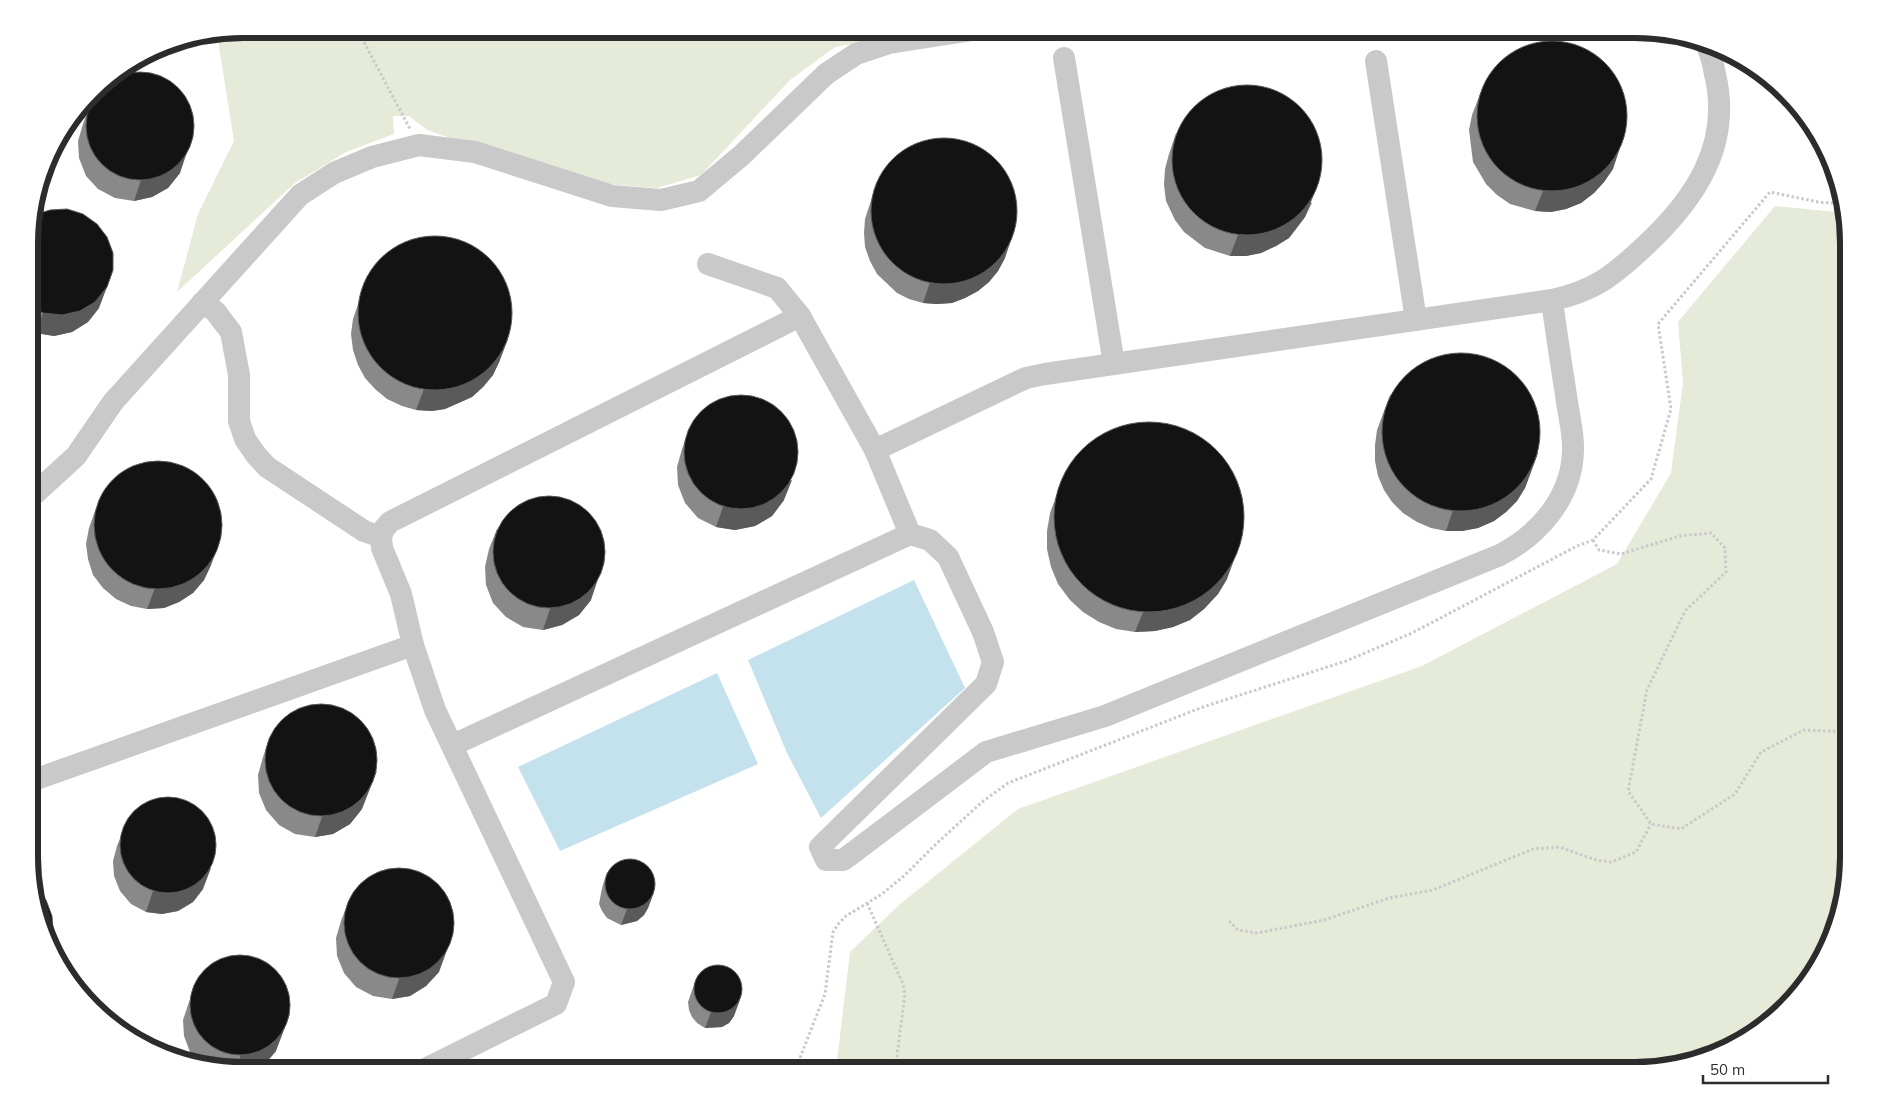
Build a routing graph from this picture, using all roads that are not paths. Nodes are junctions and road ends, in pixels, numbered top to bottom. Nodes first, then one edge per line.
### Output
1 (921, 38) edge
2 (1708, 51) edge
3 (1064, 58) dead end
4 (1376, 62) dead end
5 (708, 264) dead end
6 (1552, 300) junction
7 (202, 303) junction
8 (800, 316) junction
9 (1416, 320) junction
10 (1114, 364) junction
11 (875, 450) junction
12 (38, 490) edge
13 (910, 534) junction
14 (381, 537) junction
15 (413, 645) junction
16 (453, 746) junction
17 (38, 778) edge
18 (438, 1062) edge

1 - 7 lane
2 - 6 lane
3 - 10 lane
4 - 9 lane
5 - 8 lane
6 - 9 lane
6 - 13 lane
7 - 12 lane
7 - 14 lane
8 - 11 lane
8 - 14 lane
9 - 10 lane
10 - 11 lane
11 - 13 lane
13 - 16 lane
14 - 15 lane
15 - 16 lane
15 - 17 lane
16 - 18 lane

